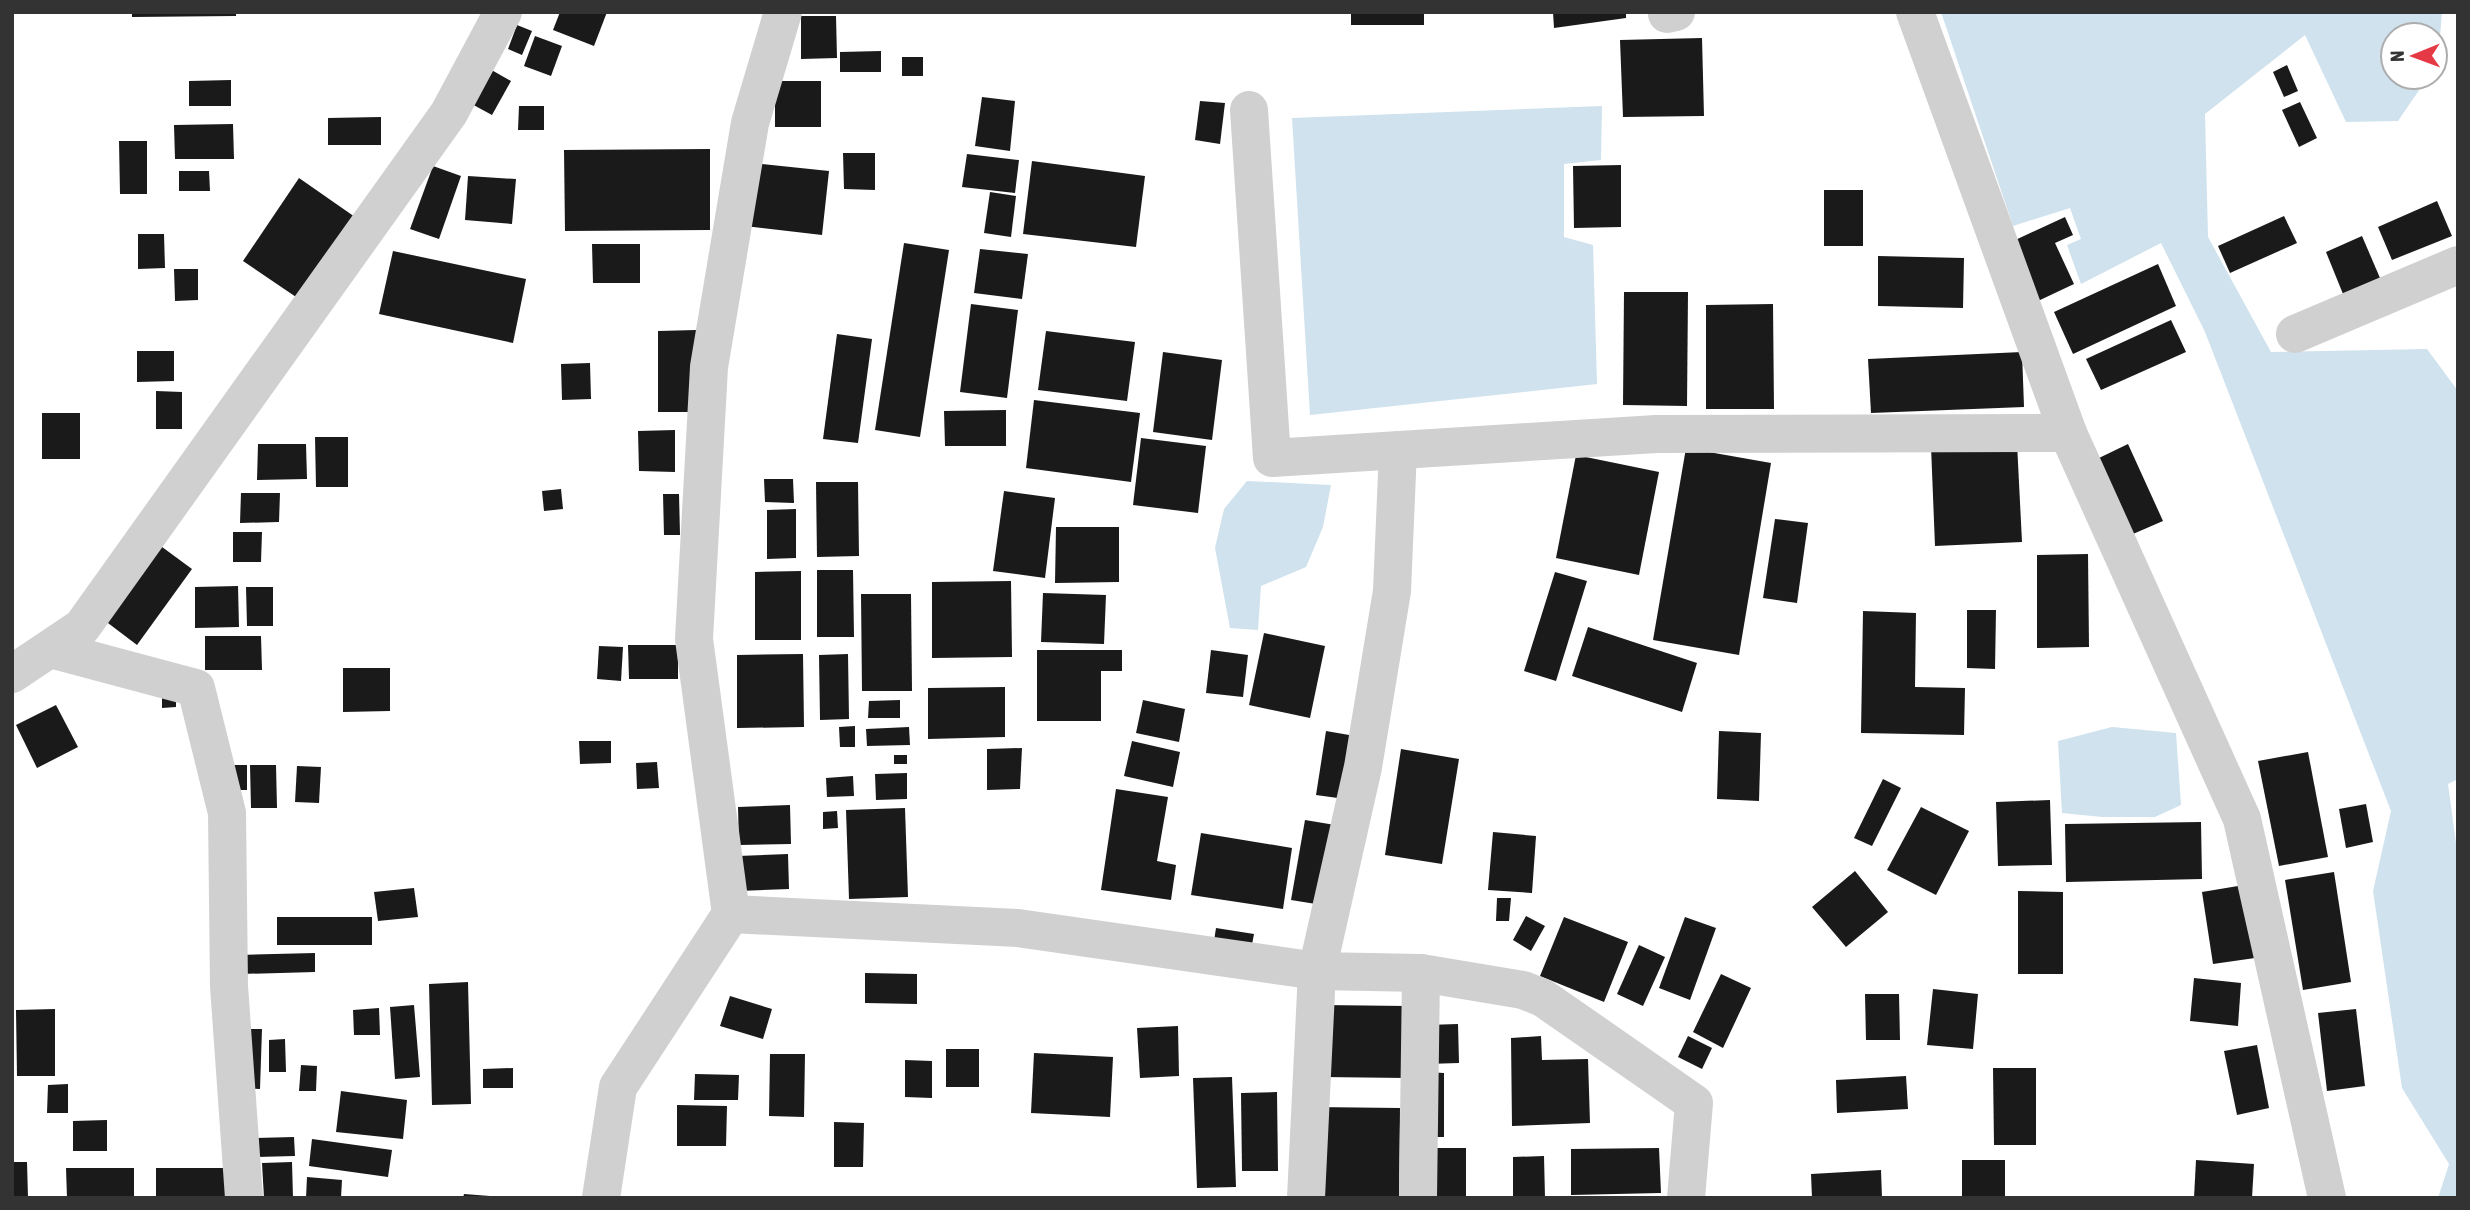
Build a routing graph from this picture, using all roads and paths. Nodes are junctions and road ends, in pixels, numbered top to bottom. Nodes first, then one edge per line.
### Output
1 (503, 12) edge
2 (783, 12) edge
3 (1667, 12) edge
4 (1676, 12) edge
5 (1915, 12) edge
6 (1249, 110) dead end
7 (2458, 265) edge
8 (2295, 334) dead end
9 (2068, 433) junction
10 (1398, 450) junction
11 (50, 649) junction
12 (12, 674) edge
13 (731, 915) junction
14 (1317, 971) junction
15 (1421, 973) junction
16 (244, 1198) edge
17 (601, 1198) edge
18 (1306, 1198) edge
19 (1418, 1198) edge
20 (1686, 1198) edge
21 (2327, 1198) edge

1 - 11 street
2 - 13 street
3 - 4 street
5 - 9 street
6 - 10 street
7 - 8 street
9 - 10 street
9 - 21 street
10 - 14 street
11 - 12 street
11 - 16 street
13 - 14 street
13 - 17 street
14 - 15 street
14 - 18 street
15 - 19 street
15 - 20 street

